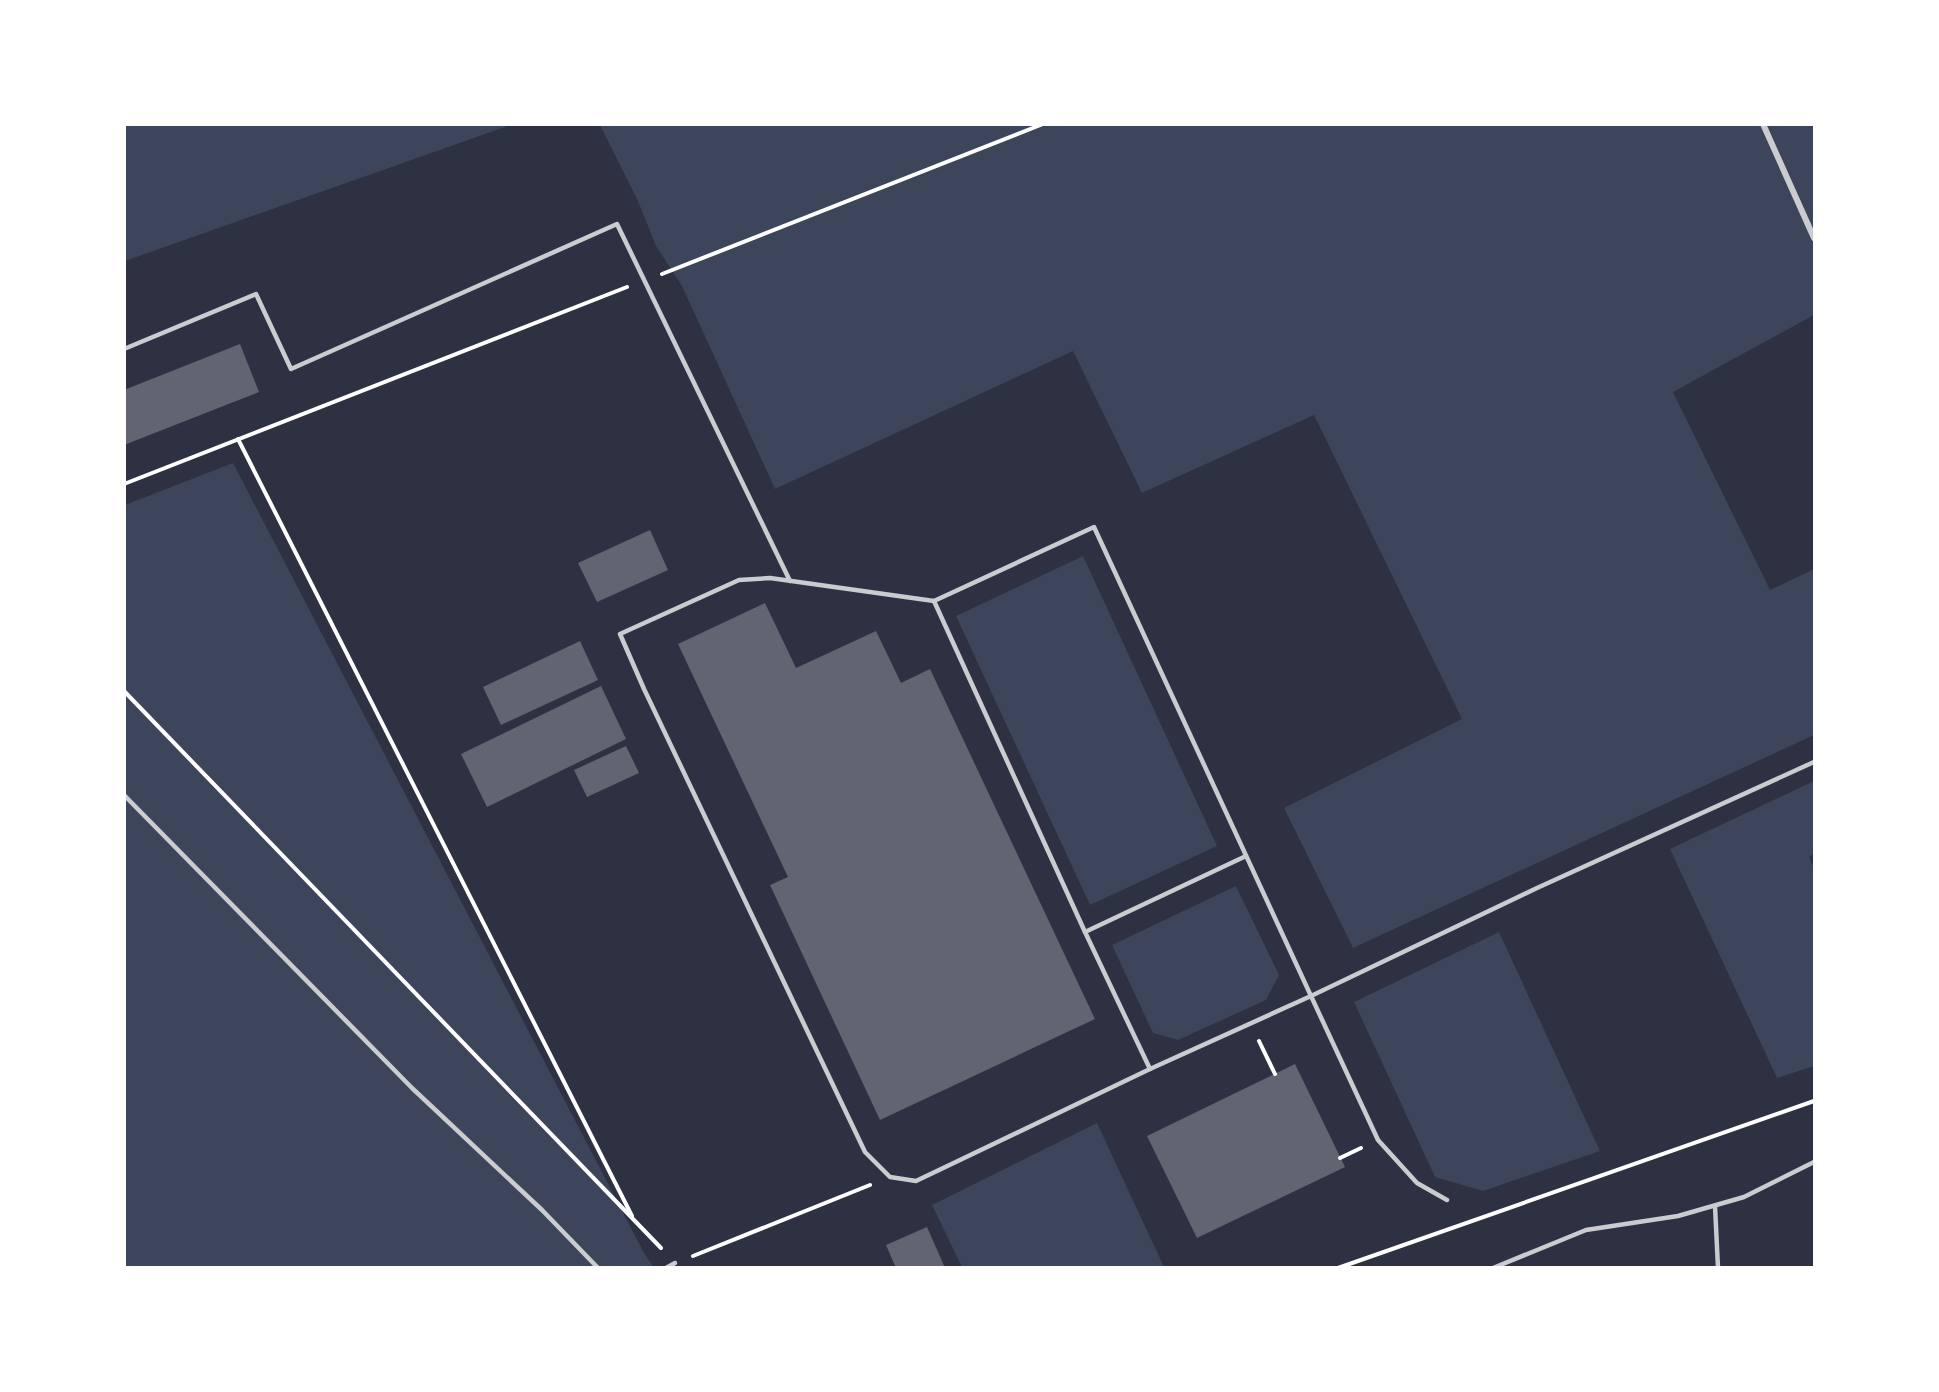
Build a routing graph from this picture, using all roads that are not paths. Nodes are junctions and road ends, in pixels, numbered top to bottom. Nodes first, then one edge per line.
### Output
1 (1763, 124) edge
2 (1815, 238) edge
3 (124, 350) edge
4 (790, 581) junction
5 (934, 601) junction
6 (1815, 762) edge
7 (124, 795) edge
8 (1246, 856) junction
9 (1085, 932) junction
10 (1311, 996) junction
11 (1150, 1069) junction
12 (1814, 1163) edge
13 (1446, 1200) dead end
14 (1715, 1206) junction
15 (675, 1263) road end
16 (598, 1268) edge
17 (666, 1268) edge
18 (1493, 1268) edge
19 (1718, 1268) edge

1 - 2 street
3 - 4 lane
4 - 5 lane
4 - 11 lane
5 - 8 lane
5 - 9 lane
6 - 10 lane
7 - 16 lane
8 - 9 lane
8 - 10 lane
9 - 11 lane
10 - 11 lane
10 - 13 lane
12 - 14 lane
14 - 18 lane
14 - 19 lane
15 - 17 lane

